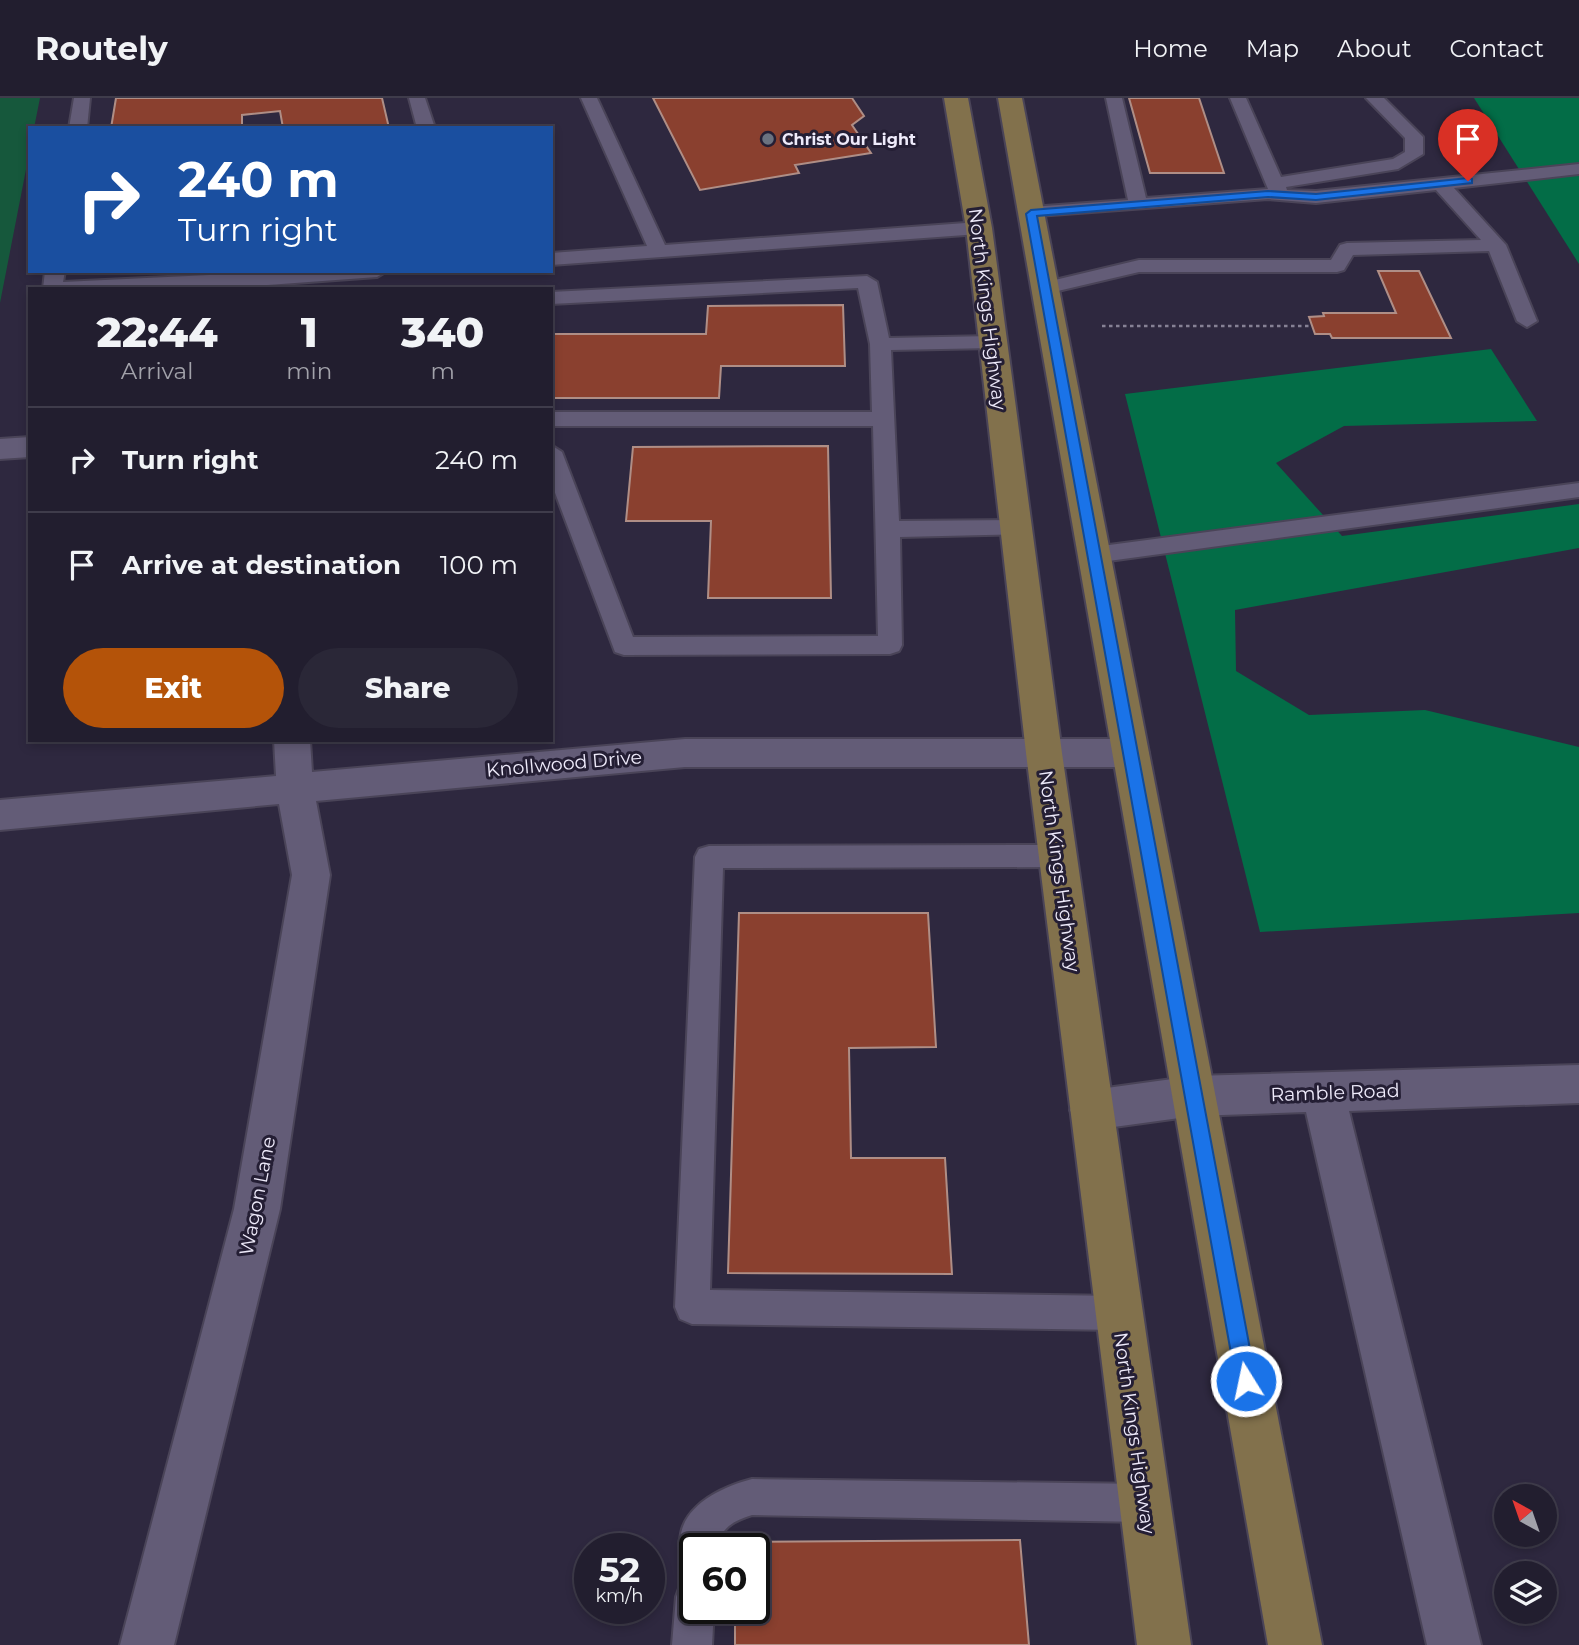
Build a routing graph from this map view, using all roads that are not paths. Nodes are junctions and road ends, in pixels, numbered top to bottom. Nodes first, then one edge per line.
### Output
1 (82, 98) edge
2 (417, 98) edge
3 (589, 98) edge
4 (956, 98) edge
5 (1010, 98) edge
6 (1114, 98) edge
7 (1238, 98) edge
8 (1374, 98) edge
9 (78, 126) edge
10 (425, 126) edge
11 (1579, 169) edge
12 (1441, 184) junction
13 (1278, 189) junction
14 (1138, 205) junction
15 (1031, 214) junction
16 (979, 228) junction
17 (1496, 245) junction
18 (658, 250) junction
19 (553, 258) edge
20 (324, 273) edge
21 (245, 276) edge
22 (68, 287) edge
23 (1045, 288) junction
24 (553, 298) edge
25 (1527, 321) dead end
26 (993, 342) junction
27 (880, 344) junction
28 (553, 419) edge
29 (884, 419) junction
30 (28, 447) edge
31 (0, 449) edge
32 (553, 457) edge
33 (1579, 490) edge
34 (1016, 528) junction
35 (888, 529) junction
36 (1094, 555) junction
37 (292, 742) edge
38 (1044, 753) junction
39 (1131, 753) junction
40 (295, 788) junction
41 (0, 815) edge
42 (1058, 856) junction
43 (1579, 1084) edge
44 (1323, 1092) junction
45 (1194, 1096) junction
46 (1092, 1110) junction
47 (1119, 1313) junction
48 (1144, 1503) junction
49 (699, 1533) edge
50 (693, 1624) edge
51 (147, 1645) edge
52 (692, 1645) edge
53 (1164, 1645) edge
54 (1295, 1645) edge
55 (1454, 1645) edge

1 - 9 lane
2 - 10 lane
3 - 18 lane
4 - 16 main road, North Kings Highway
5 - 15 main road
6 - 14 lane
7 - 13 lane
8 - 13 lane
11 - 12 lane
12 - 13 lane
12 - 17 lane
13 - 14 lane
14 - 15 lane
15 - 23 main road
16 - 18 lane
16 - 26 main road, North Kings Highway
17 - 23 lane
17 - 25 lane
18 - 19 lane
20 - 21 lane
21 - 22 lane
23 - 36 main road
24 - 27 lane
26 - 27 lane
26 - 34 main road, North Kings Highway
27 - 29 lane
28 - 29 lane
29 - 35 lane
30 - 31 street
32 - 35 lane
33 - 36 lane
34 - 35 lane
34 - 38 main road, North Kings Highway
36 - 39 main road
37 - 40 street, Wagon Lane
38 - 39 street, Knollwood Drive
38 - 40 street, Knollwood Drive
38 - 42 main road, North Kings Highway
39 - 45 main road
40 - 41 street, Knollwood Drive
40 - 51 street, Wagon Lane
42 - 46 main road, North Kings Highway
42 - 47 lane
43 - 44 street, Ramble Road
44 - 45 street, Ramble Road
44 - 55 street
45 - 46 street, Ramble Road
45 - 54 main road
46 - 47 main road, North Kings Highway
47 - 48 main road, North Kings Highway
48 - 49 lane
48 - 53 main road, North Kings Highway
50 - 52 lane

